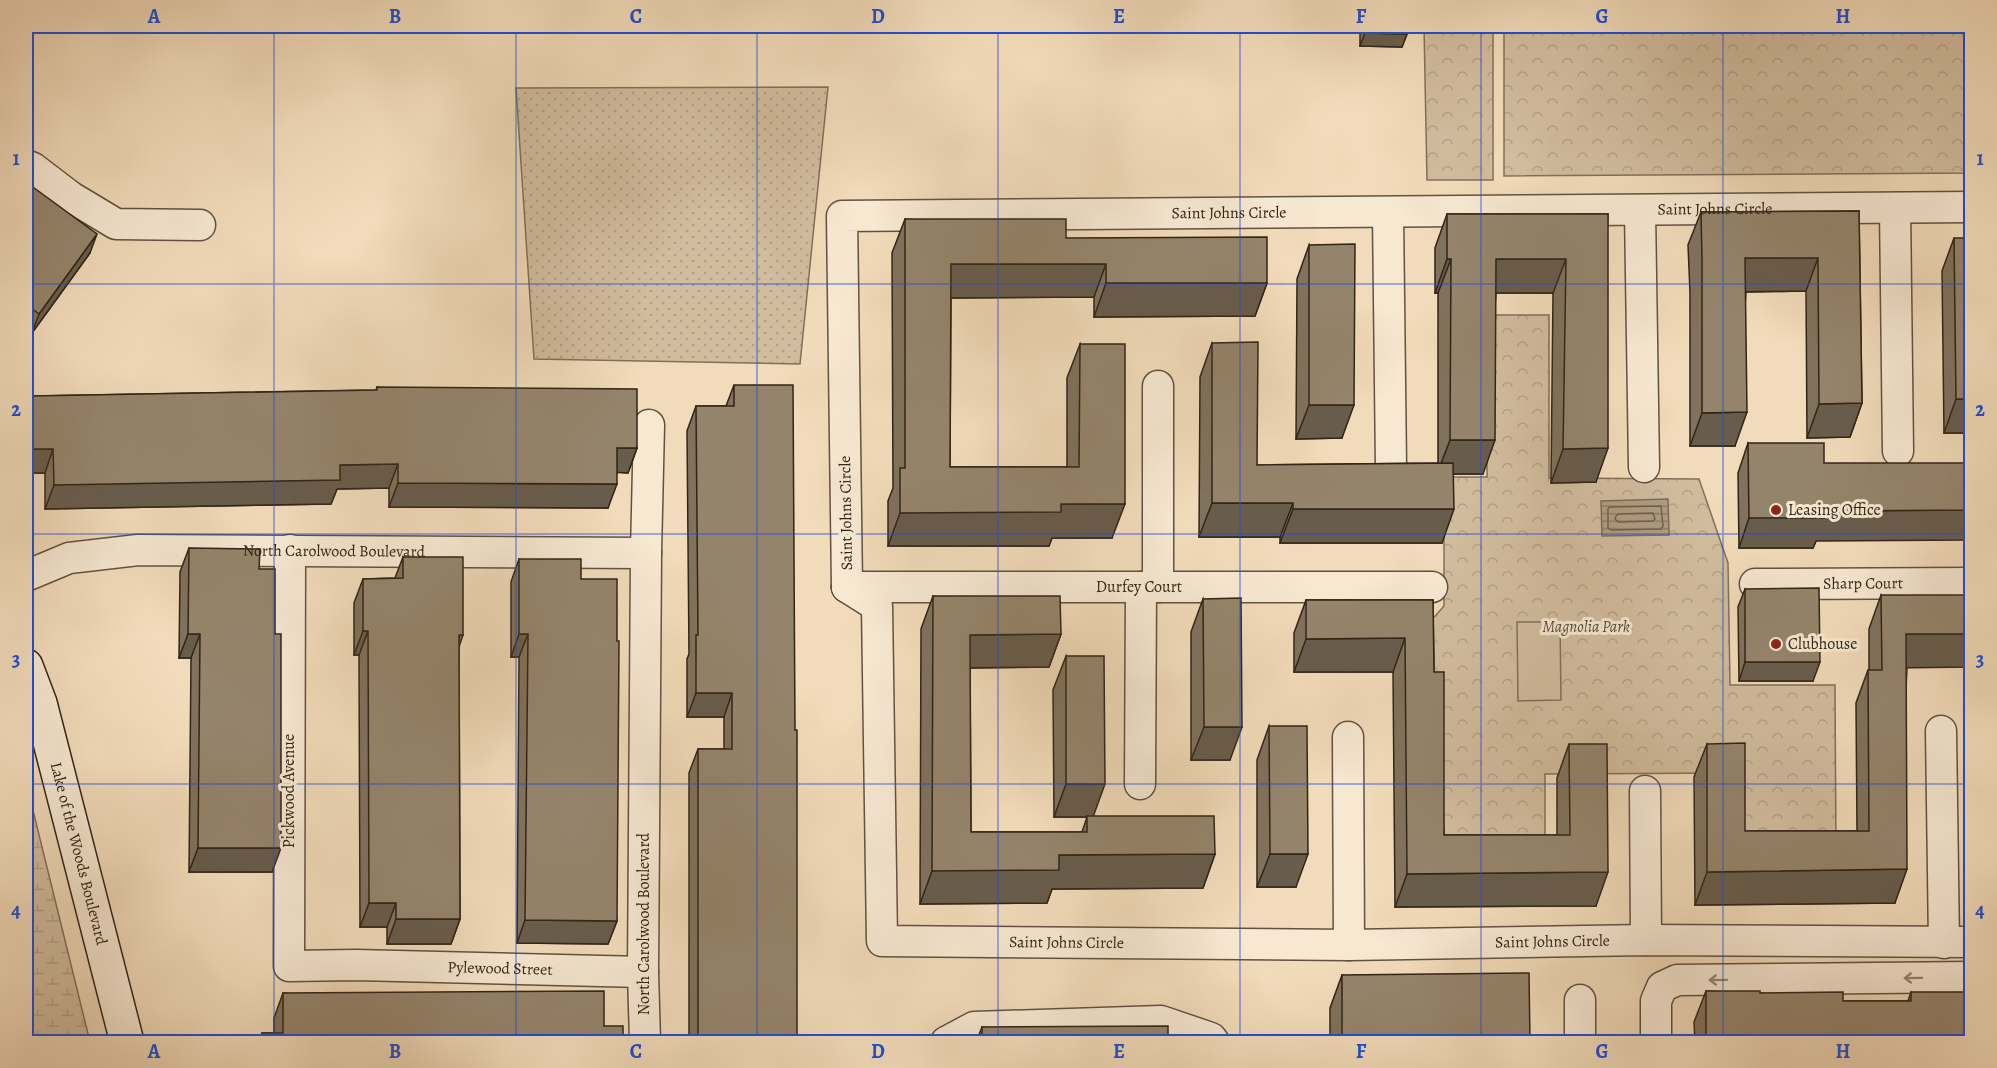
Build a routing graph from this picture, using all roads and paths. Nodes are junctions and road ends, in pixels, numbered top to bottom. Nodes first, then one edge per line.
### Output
1 (26, 165) edge
2 (1971, 207) edge
3 (1895, 208) junction
4 (1640, 211) junction
5 (1388, 213) junction
6 (200, 225) dead end
7 (1158, 386) dead end
8 (649, 425) dead end
9 (1898, 451) dead end
10 (1644, 467) dead end
11 (1391, 468) edge
12 (290, 550) junction
13 (646, 553) junction
14 (26, 576) edge
15 (1971, 583) edge
16 (1755, 584) dead end
17 (1432, 587) dead end
18 (847, 588) junction
19 (1149, 588) junction
20 (26, 666) edge
21 (1941, 731) dead end
22 (1348, 736) dead end
23 (1140, 784) dead end
24 (1645, 791) dead end
25 (1646, 940) junction
26 (1958, 942) edge
27 (1349, 945) junction
28 (356, 965) joint
29 (643, 972) junction
30 (1971, 977) edge
31 (1580, 1000) dead end
32 (127, 1042) edge
33 (645, 1042) edge
34 (946, 1042) edge
35 (1214, 1042) edge
36 (1580, 1042) edge
37 (1656, 1042) edge

1 - 6 street
2 - 3 street, Saint Johns Circle
3 - 4 street, Saint Johns Circle
3 - 9 street
4 - 5 street, Saint Johns Circle
4 - 10 street
5 - 11 street
5 - 18 street, Saint Johns Circle
7 - 19 street
8 - 13 street, North Carolwood Boulevard
12 - 13 street, North Carolwood Boulevard
12 - 14 street, North Carolwood Boulevard
12 - 28 street, Pickwood Avenue
13 - 29 street, North Carolwood Boulevard
15 - 16 street, Sharp Court
17 - 19 street, Durfey Court
18 - 19 street, Durfey Court
18 - 27 street, Saint Johns Circle
19 - 23 street
20 - 32 street, Lake of the Woods Boulevard
21 - 26 street
22 - 27 street
24 - 25 street
25 - 26 street, Saint Johns Circle
25 - 27 street, Saint Johns Circle
28 - 29 street, Pylewood Street
29 - 33 street, North Carolwood Boulevard
30 -> 37 street
31 - 36 street
34 - 35 street

